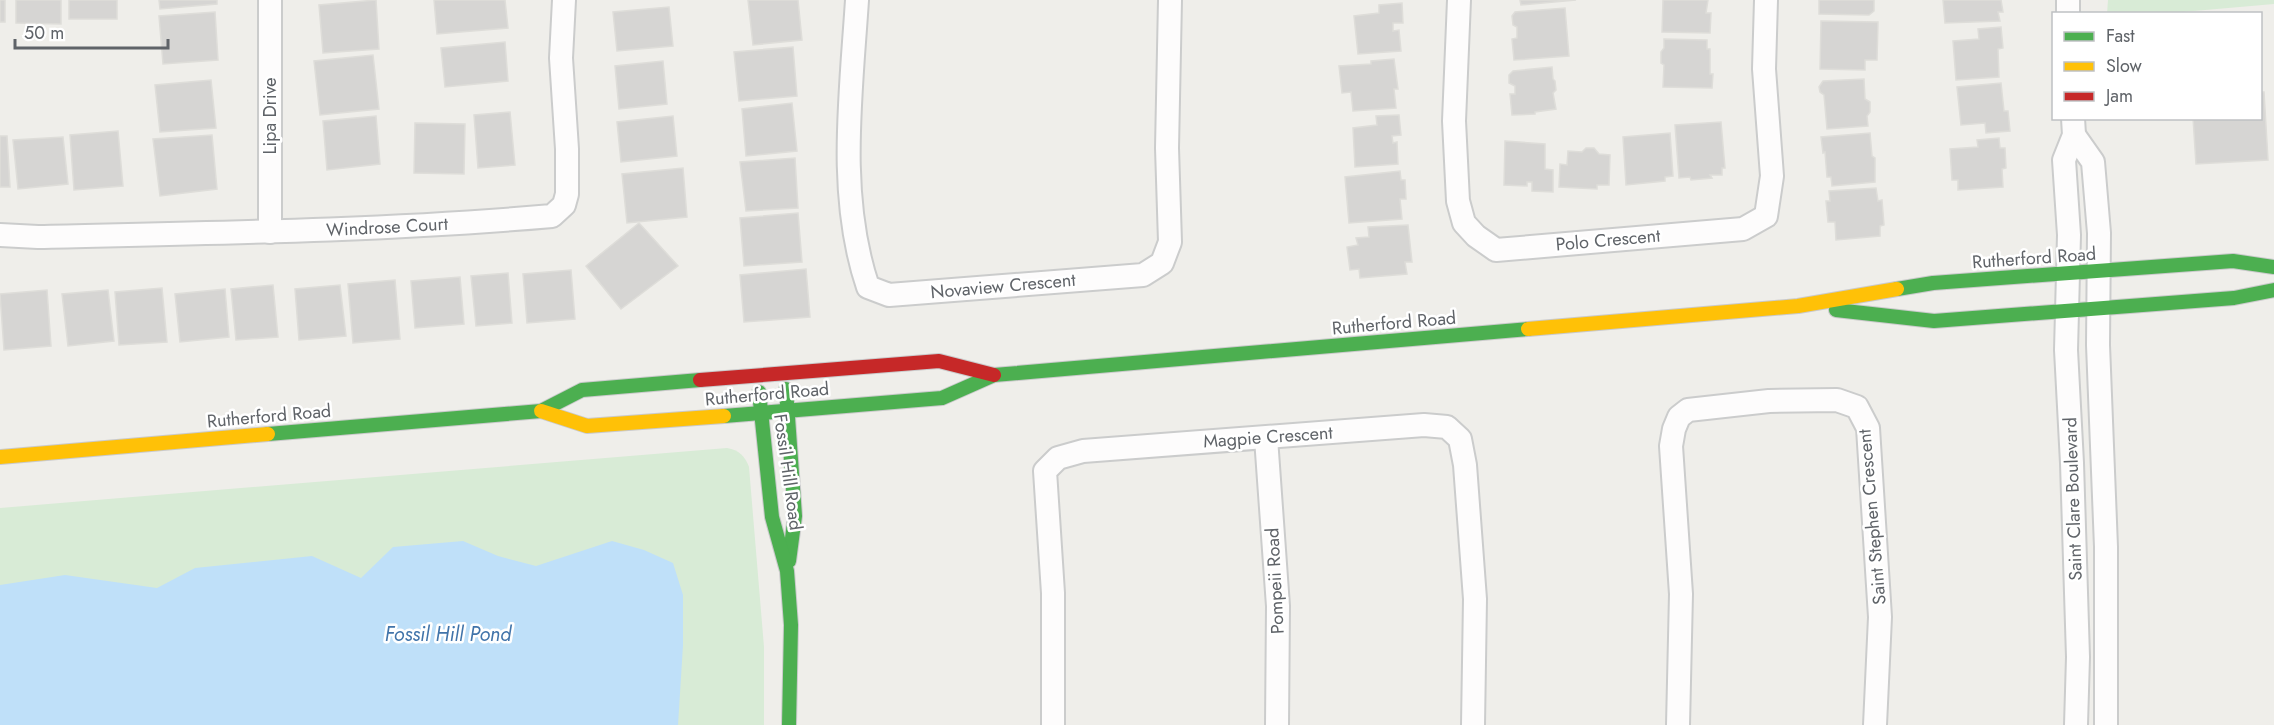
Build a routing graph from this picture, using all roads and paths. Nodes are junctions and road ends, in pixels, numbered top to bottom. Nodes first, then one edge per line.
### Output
1 (270, 0) edge
2 (564, 0) edge
3 (857, 0) edge
4 (1170, 0) edge
5 (1459, 0) edge
6 (1766, 0) edge
7 (2073, 127) edge
8 (270, 232) junction
9 (0, 235) edge
10 (2274, 267) edge
11 (2099, 271) junction
12 (2068, 274) junction
13 (2274, 290) edge
14 (1798, 306) junction
15 (2098, 308) junction
16 (2067, 310) junction
17 (785, 374) junction
18 (994, 375) junction
19 (758, 376) junction
20 (788, 410) junction
21 (542, 411) junction
22 (761, 412) junction
23 (1266, 438) junction
24 (0, 457) edge
25 (787, 571) junction
26 (789, 725) edge
27 (1053, 725) edge
28 (1277, 725) edge
29 (1473, 725) edge
30 (1678, 725) edge
31 (1875, 725) edge
32 (2076, 725) edge
33 (2106, 725) edge

1 - 8 street, Lipa Drive
2 - 8 street, Windrose Court
3 - 4 street, Novaview Crescent
5 - 6 street, Polo Crescent
7 - 11 street, Saint Clare Boulevard
7 - 12 street, Saint Clare Boulevard
8 - 9 street, Windrose Court
10 - 11 main road, Rutherford Road
11 - 12 main road, Rutherford Road
11 - 15 street, Saint Clare Boulevard
12 - 14 main road, Rutherford Road
12 - 16 street, Saint Clare Boulevard
13 - 15 main road, Rutherford Road
14 - 16 main road, Rutherford Road
14 - 18 main road, Rutherford Road
15 - 16 main road, Rutherford Road
15 - 33 street, Saint Clare Boulevard
16 - 32 street, Saint Clare Boulevard
17 - 18 main road, Rutherford Road
17 - 19 main road, Rutherford Road
17 - 20 main road, Fossil Hill Road
18 - 20 main road, Rutherford Road
19 - 21 main road, Rutherford Road
19 - 22 main road, Fossil Hill Road
20 - 22 main road, Rutherford Road
20 - 25 main road, Fossil Hill Road
21 - 22 main road, Rutherford Road
21 - 24 main road, Rutherford Road
22 - 25 main road, Fossil Hill Road
23 - 27 street, Magpie Crescent
23 - 28 street, Pompeii Road
23 - 29 street, Magpie Crescent
25 - 26 main road, Fossil Hill Road
30 - 31 street, Saint Stephen Crescent

